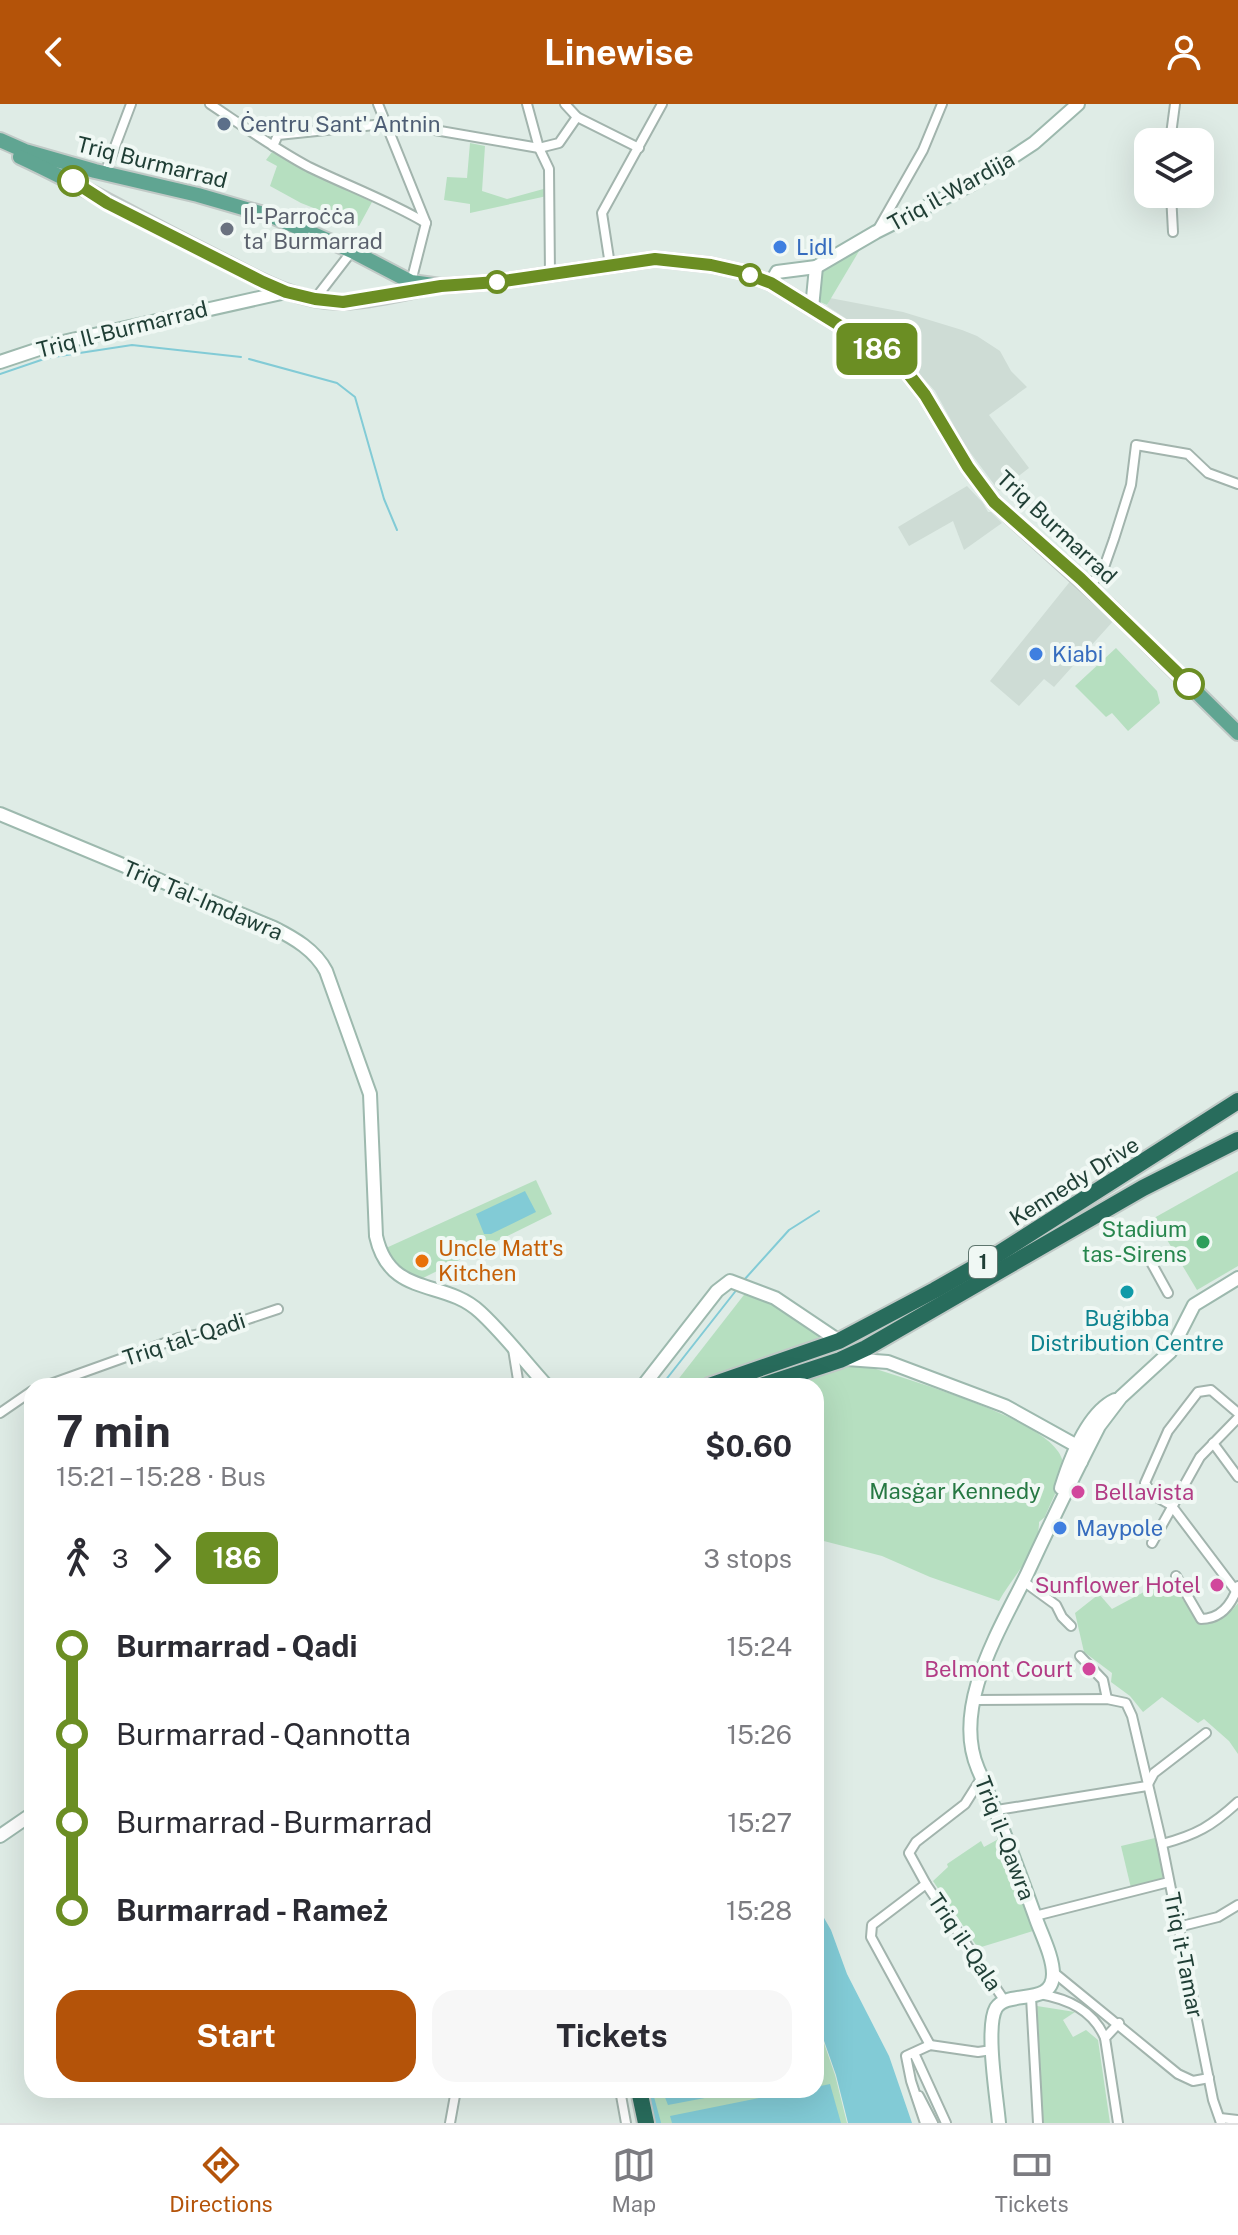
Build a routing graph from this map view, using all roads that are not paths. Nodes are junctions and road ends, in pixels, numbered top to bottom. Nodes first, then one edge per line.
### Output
1 (131, 104) edge
2 (210, 104) edge
3 (378, 104) edge
4 (527, 104) edge
5 (565, 104) edge
6 (662, 104) edge
7 (942, 104) edge
8 (1078, 104) edge
9 (1175, 104) edge
10 (577, 117) junction
11 (386, 124) junction
12 (1172, 128) edge
13 (0, 140) edge
14 (273, 146) junction
15 (0, 147) edge
16 (539, 148) junction
17 (639, 148) junction
18 (100, 172) junction
19 (83, 187) junction
20 (419, 201) junction
21 (1172, 208) edge
22 (408, 212) junction
23 (426, 223) junction
24 (876, 232) junction
25 (1173, 232) dead end
26 (352, 251) junction
27 (610, 265) junction
28 (816, 267) junction
29 (550, 275) junction
30 (254, 277) junction
31 (411, 282) junction
32 (771, 283) junction
33 (441, 286) junction
34 (286, 292) junction
35 (315, 299) junction
36 (246, 300) junction
37 (812, 308) junction
38 (0, 362) edge
39 (1238, 484) edge
40 (1088, 586) junction
41 (1238, 733) edge
42 (0, 814) edge
43 (1238, 1101) edge
44 (1238, 1140) edge
45 (1152, 1264) dead end
46 (1238, 1278) edge
47 (1168, 1293) dead end
48 (278, 1309) dead end
49 (883, 1339) junction
50 (839, 1341) junction
51 (513, 1349) junction
52 (840, 1360) junction
53 (888, 1362) junction
54 (67, 1378) edge
55 (518, 1378) edge
56 (540, 1378) edge
57 (649, 1378) edge
58 (732, 1378) edge
59 (785, 1378) edge
60 (24, 1396) edge
61 (1121, 1397) junction
62 (0, 1413) edge
63 (1238, 1415) edge
64 (1213, 1443) junction
65 (1077, 1455) junction
66 (1238, 1477) edge
67 (1171, 1505) junction
68 (1152, 1543) dead end
69 (1176, 1576) dead end
70 (1023, 1581) junction
71 (1237, 1588) edge
72 (1071, 1626) dead end
73 (1080, 1656) dead end
74 (1107, 1699) junction
75 (975, 1700) junction
76 (1206, 1733) dead end
77 (982, 1777) junction
78 (1147, 1786) junction
79 (1238, 1802) edge
80 (997, 1810) junction
81 (24, 1818) edge
82 (0, 1836) edge
83 (1162, 1844) junction
84 (1169, 1882) junction
85 (926, 1884) junction
86 (1238, 1905) edge
87 (1035, 1916) junction
88 (1178, 1927) junction
89 (1052, 1971) junction
90 (1035, 1995) junction
91 (1004, 2000) junction
92 (1119, 2023) junction
93 (1105, 2038) junction
94 (930, 2045) junction
95 (992, 2050) junction
96 (914, 2053) junction
97 (1209, 2078) junction
98 (911, 2081) junction
99 (455, 2098) edge
100 (621, 2098) edge
101 (638, 2098) edge
102 (1220, 2120) edge
103 (1238, 2120) edge
104 (450, 2123) edge
105 (626, 2123) edge
106 (643, 2123) edge
107 (925, 2123) edge
108 (933, 2123) edge
109 (946, 2123) edge
110 (999, 2123) edge
111 (1038, 2123) edge
112 (1118, 2123) edge

1 - 18 street
2 - 14 street
3 - 11 street
4 - 16 street
5 - 10 street
6 - 17 street
7 - 24 street
8 - 24 street, Triq il-Wardija
9 - 12 street
10 - 16 street
10 - 17 street
11 - 14 street
11 - 16 street
11 - 20 street
13 - 18 main road, Triq Burmarrad
14 - 22 street
15 - 19 main road, Triq Burmarrad
16 - 29 street
17 - 27 street
18 - 19 main road
18 - 26 main road, Triq Burmarrad
19 - 30 main road, Triq Burmarrad
20 - 22 street
20 - 23 street
21 - 25 street
22 - 23 street
23 - 31 street
24 - 28 street, Triq il-Wardija
26 - 31 main road, Triq Burmarrad
26 - 35 street
27 - 29 main road, Triq Burmarrad
27 - 32 main road, Triq Burmarrad
28 - 32 street, Triq il-Wardija
28 - 37 street
29 - 33 main road, Triq Burmarrad
30 - 34 main road, Triq Burmarrad
30 - 36 street
31 - 33 main road, Triq Burmarrad
32 - 37 main road, Triq Burmarrad
33 - 35 main road, Triq Burmarrad
34 - 35 main road, Triq Burmarrad
34 - 36 street, Triq Il-Burmarrad
36 - 38 street, Triq Il-Burmarrad
37 - 40 main road, Triq Burmarrad
39 - 40 street
40 - 41 main road, Triq Burmarrad
42 - 51 street, Triq Tal-Imdawra
43 - 50 highway, Kennedy Drive / 1
44 - 49 highway, Kennedy Drive / 1
45 - 47 street
46 - 61 street
48 - 54 street, Triq tal-Qadi
49 - 52 highway, Kennedy Drive / 1
49 - 53 street
50 - 57 street
50 - 58 highway, Kennedy Drive / 1
51 - 55 street
51 - 56 street, Triq Tal-Imdawra
52 - 53 street
52 - 59 highway, Kennedy Drive / 1
53 - 65 street
60 - 62 street
61 - 65 street
61 - 65 street
63 - 64 street
63 - 67 street
64 - 66 street
64 - 67 street
65 - 70 street, Triq il-Qawra
67 - 68 street
67 - 71 street
69 - 71 street
70 - 72 street
70 - 75 street, Triq il-Qawra
73 - 74 street
74 - 75 street
74 - 78 street, Triq it-Tamar
75 - 77 street, Triq il-Qawra
76 - 78 street
77 - 80 street, Triq il-Qawra
77 - 85 street, Triq il-Qala
78 - 80 street
78 - 83 street, Triq it-Tamar
79 - 83 street
80 - 87 street, Triq il-Qawra
81 - 82 street
83 - 84 street, Triq it-Tamar
84 - 87 street
84 - 88 street, Triq it-Tamar
85 - 91 street, Triq il-Qala
85 - 94 street
86 - 88 street
87 - 89 street, Triq il-Qawra
88 - 97 street, Triq it-Tamar
89 - 90 street
89 - 92 street
90 - 91 street
90 - 93 street
90 - 111 street
91 - 95 street
92 - 93 street
92 - 97 street
93 - 112 street
94 - 95 street
94 - 96 street
95 - 110 street
96 - 98 street
96 - 109 street
97 - 102 street, Triq it-Tamar
98 - 107 street
98 - 108 street
99 - 104 street
100 - 105 street
101 - 106 highway
102 - 103 street

